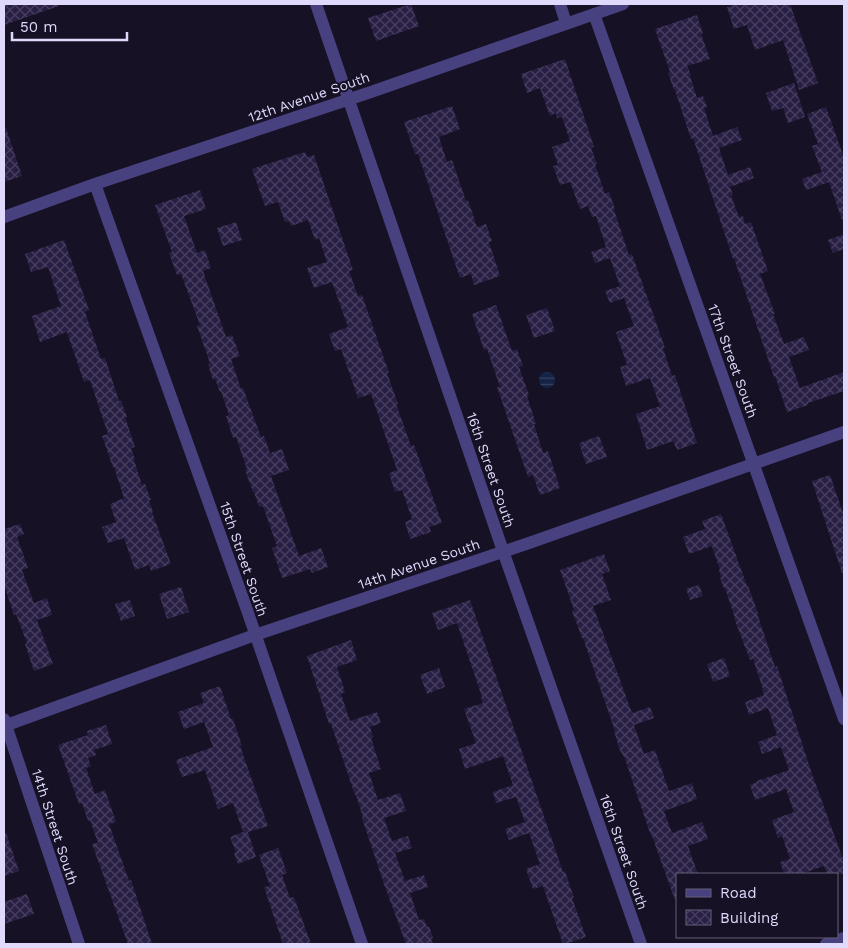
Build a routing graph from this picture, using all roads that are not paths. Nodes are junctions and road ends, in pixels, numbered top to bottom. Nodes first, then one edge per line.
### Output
1 (316, 4) edge
2 (560, 4) edge
3 (622, 4) edge
4 (594, 14) junction
5 (566, 23) junction
6 (348, 100) junction
7 (95, 184) junction
8 (4, 217) edge
9 (844, 432) edge
10 (753, 463) junction
11 (503, 552) junction
12 (255, 635) junction
13 (844, 719) edge
14 (4, 723) edge
15 (844, 938) edge
16 (79, 944) edge
17 (362, 944) edge
18 (641, 944) edge
19 (826, 944) edge

1 - 6 street, 16th Street South
2 - 5 street
3 - 4 street, 12th Avenue South
4 - 5 street, 12th Avenue South
4 - 10 street, 17th Street South
5 - 6 street, 12th Avenue South
6 - 7 street, 12th Avenue South
6 - 11 street, 16th Street South
7 - 8 street, 12th Avenue South
7 - 12 street, 15th Street South
9 - 10 street, 14th Avenue South
10 - 11 street, 14th Avenue South
10 - 13 street, 17th Street South
11 - 12 street, 14th Avenue South
11 - 18 street, 16th Street South
12 - 14 street, 14th Avenue South
12 - 17 street, 15th Street South
14 - 16 street, 14th Street South
15 - 19 street

